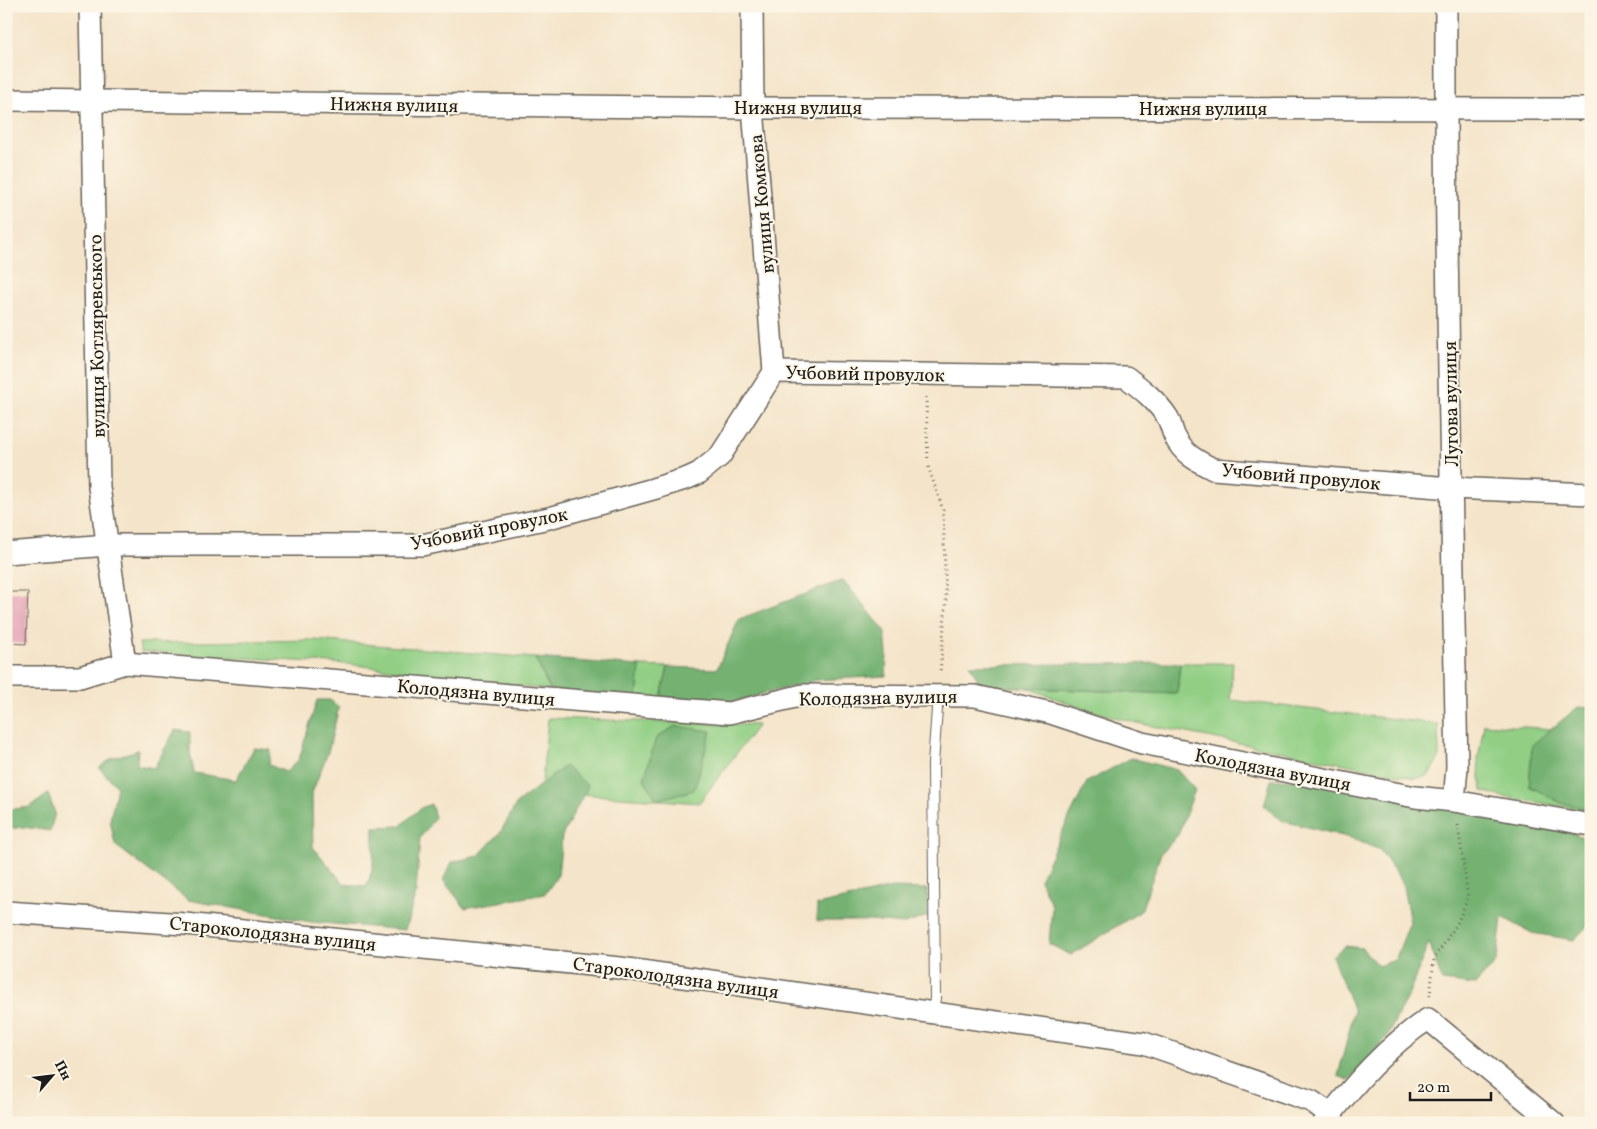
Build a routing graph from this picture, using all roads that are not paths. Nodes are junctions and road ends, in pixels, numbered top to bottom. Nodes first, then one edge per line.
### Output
1 (90, 6) edge
2 (752, 6) edge
3 (1446, 6) edge
4 (6, 100) edge
5 (91, 101) junction
6 (753, 108) junction
7 (1446, 108) junction
8 (1591, 109) edge
9 (774, 372) junction
10 (1451, 488) junction
11 (1591, 494) edge
12 (108, 545) junction
13 (6, 554) edge
14 (126, 663) junction
15 (6, 677) edge
16 (938, 695) junction
17 (1454, 802) junction
18 (1591, 825) edge
19 (6, 912) edge
20 (933, 1013) junction
21 (1327, 1118) edge
22 (1554, 1123) edge

1 - 5 street, вулиця Котляревського
2 - 6 street, вулиця Комкова
3 - 7 street, Лугова вулиця
4 - 5 street, Нижня вулиця
5 - 6 street, Нижня вулиця
5 - 12 street, вулиця Котляревського
6 - 7 street, Нижня вулиця
6 - 9 street, вулиця Комкова
7 - 8 street, Нижня вулиця
7 - 10 street, Лугова вулиця
9 - 10 street, Учбовий провулок
9 - 12 street, Учбовий провулок
10 - 11 street, Учбовий провулок
10 - 17 street, Лугова вулиця
12 - 13 street, Учбовий провулок
12 - 14 street, вулиця Котляревського
14 - 15 street, Колодязна вулиця
14 - 16 street, Колодязна вулиця
16 - 17 street, Колодязна вулиця
16 - 20 lane
17 - 18 street, Колодязна вулиця
19 - 20 street, Староколодязна вулиця
20 - 21 street, Староколодязна вулиця
21 - 22 street

